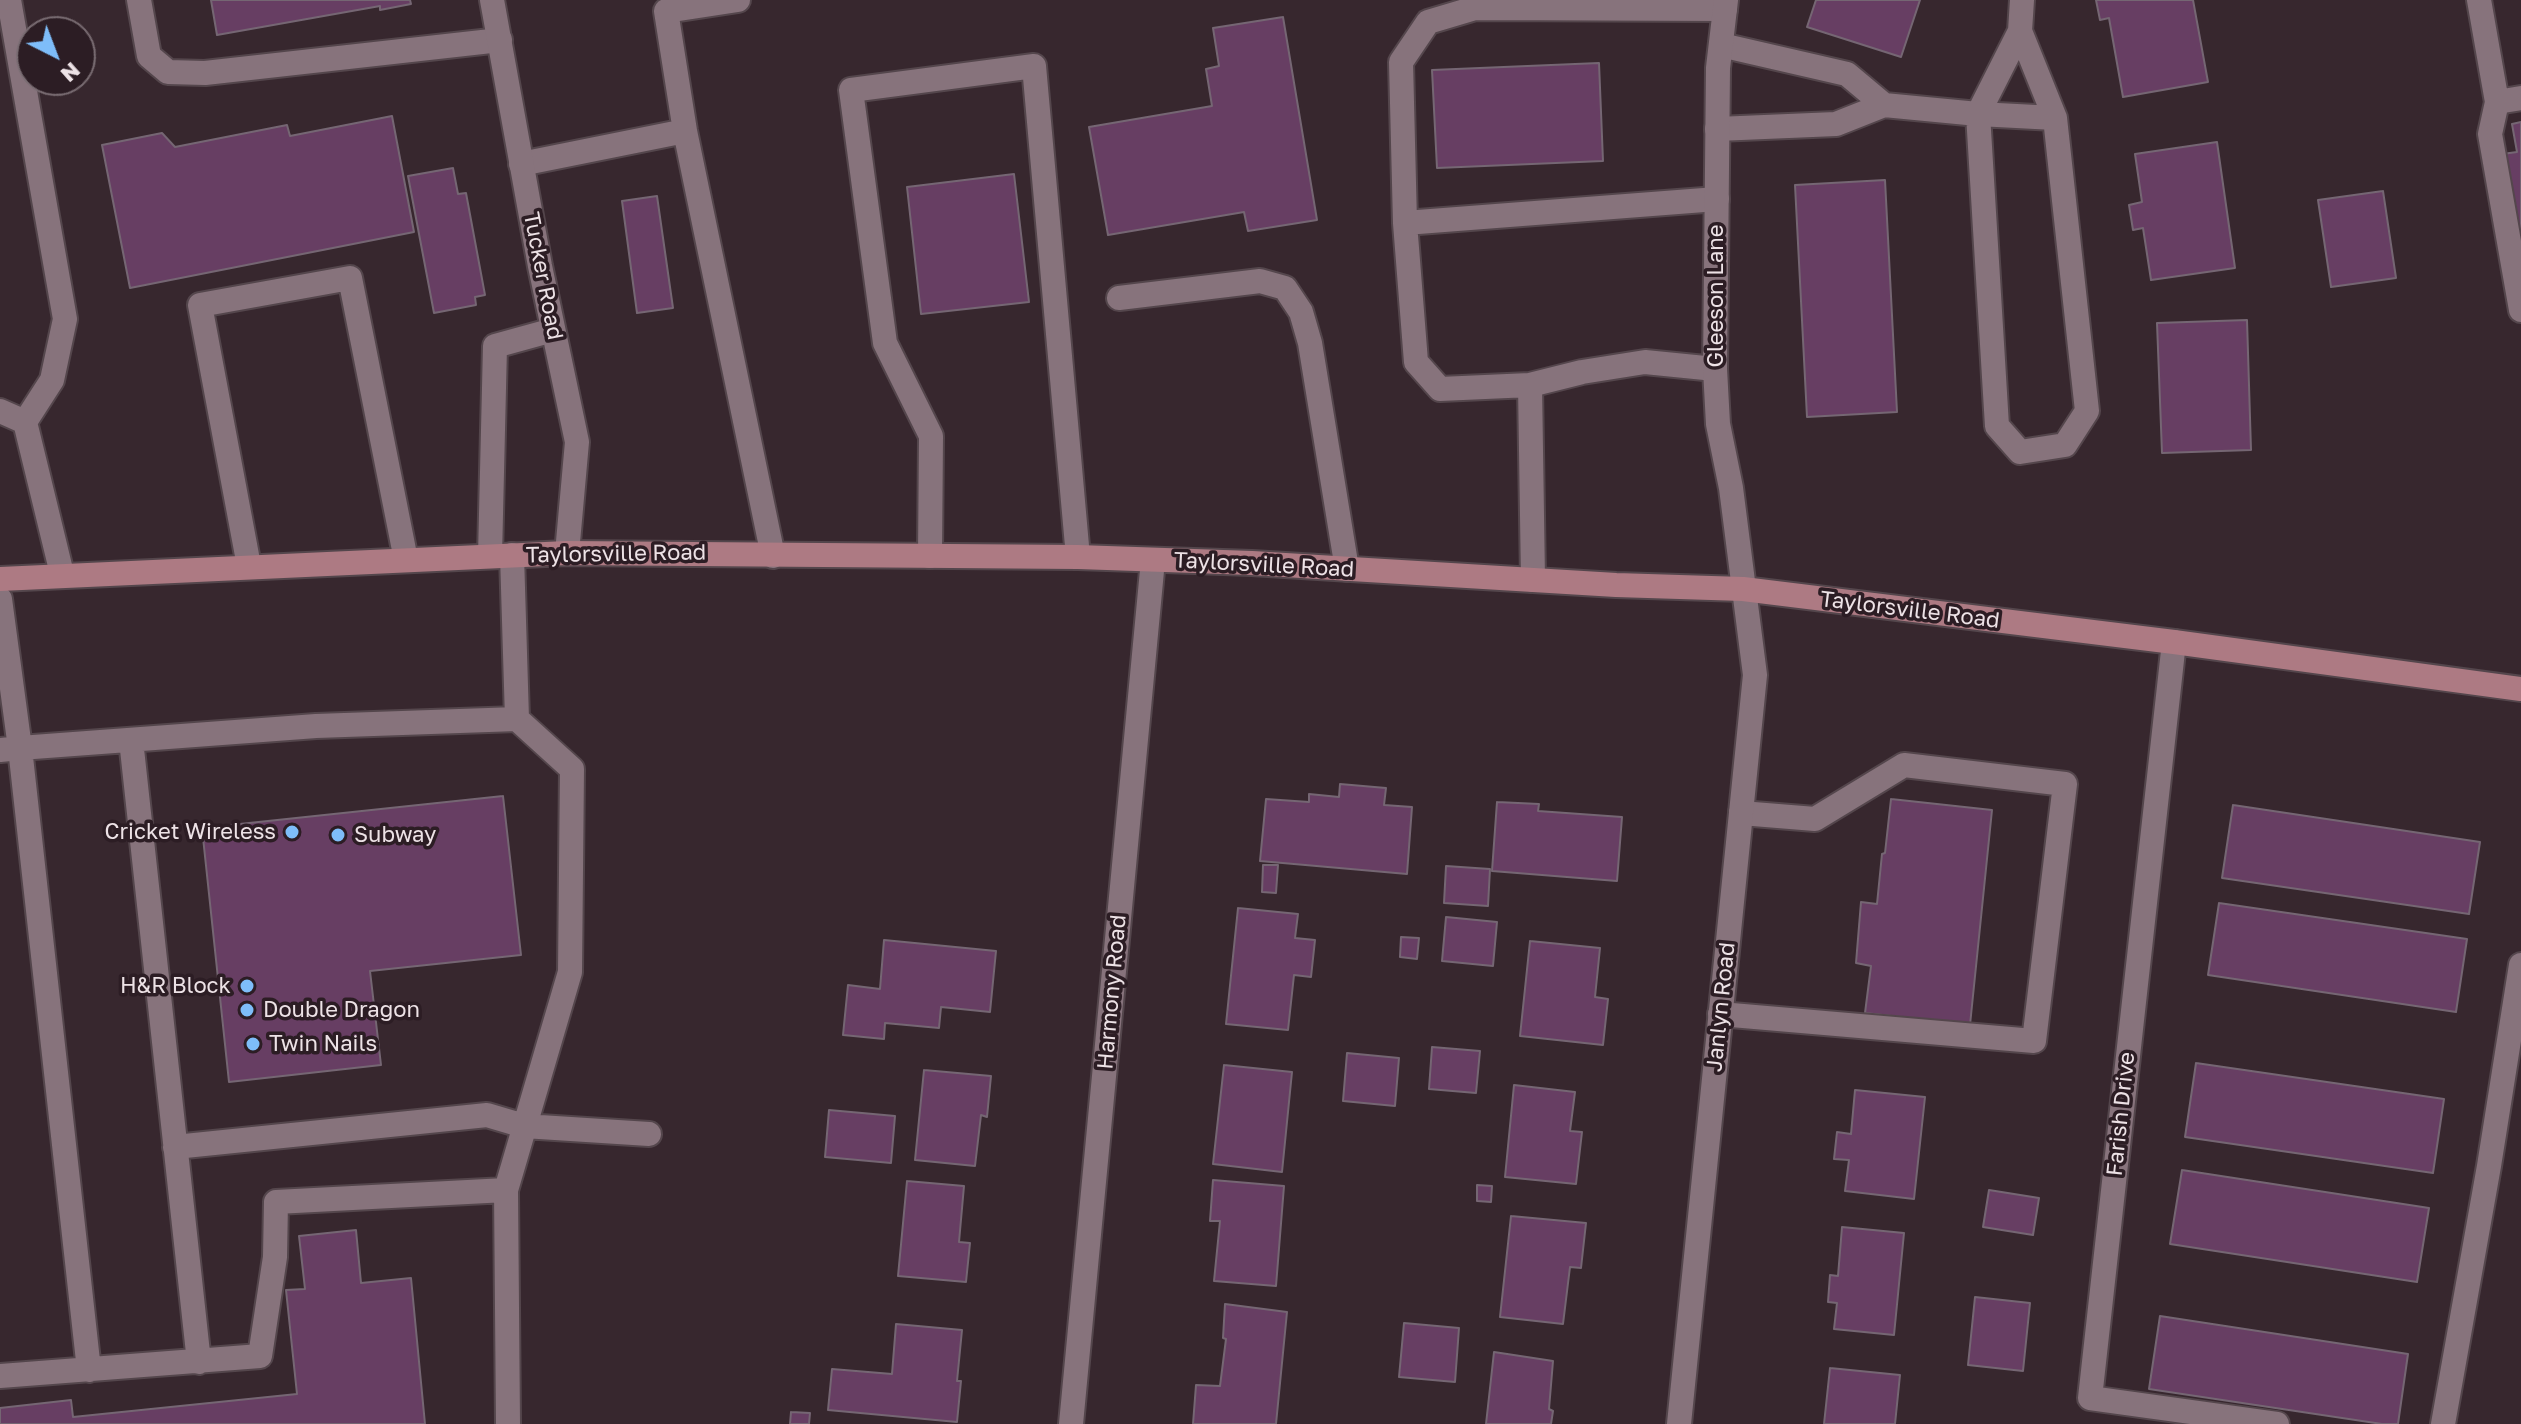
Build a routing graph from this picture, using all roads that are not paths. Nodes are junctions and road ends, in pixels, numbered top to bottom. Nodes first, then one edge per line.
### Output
1 (9, 0) edge
2 (139, 0) edge
3 (492, 0) edge
4 (738, 0) edge
5 (2022, 0) edge
6 (2479, 0) edge
7 (1726, 4) edge
8 (2020, 31) junction
9 (500, 40) junction
10 (1721, 45) junction
11 (2509, 100) edge
12 (1884, 105) junction
13 (1978, 114) junction
14 (2055, 118) junction
15 (1717, 129) junction
16 (685, 131) junction
17 (521, 164) junction
18 (1717, 199) junction
19 (1405, 223) junction
20 (1119, 298) dead end
21 (2521, 310) edge
22 (553, 330) junction
23 (1715, 369) junction
24 (1530, 385) junction
25 (0, 411) edge
26 (25, 422) junction
27 (567, 553) junction
28 (501, 556) junction
29 (773, 556) junction
30 (930, 556) junction
31 (1078, 557) junction
32 (406, 560) junction
33 (1153, 560) junction
34 (249, 566) junction
35 (1347, 569) junction
36 (62, 574) junction
37 (0, 579) edge
38 (1533, 580) junction
39 (1743, 589) junction
40 (0, 599) edge
41 (2174, 642) junction
42 (2521, 689) edge
43 (517, 719) junction
44 (131, 740) junction
45 (10, 749) edge
46 (1741, 813) junction
47 (2521, 965) edge
48 (1720, 1014) junction
49 (524, 1126) junction
50 (649, 1134) dead end
51 (175, 1147) junction
52 (506, 1190) junction
53 (199, 1362) junction
54 (89, 1370) junction
55 (0, 1376) edge
56 (508, 1424) edge
57 (1071, 1424) edge
58 (1679, 1424) edge
59 (2277, 1424) edge
60 (2443, 1424) edge

1 - 26 street
2 - 9 street
3 - 9 street, Tucker Road
4 - 16 street
5 - 8 street
6 - 11 street
7 - 10 street, Gleeson Lane
7 - 19 street
8 - 13 street
8 - 14 street
9 - 17 street, Tucker Road
10 - 12 street
10 - 15 street, Gleeson Lane
11 - 21 street
12 - 13 street
12 - 15 street
13 - 14 street
13 - 14 street
15 - 18 street, Gleeson Lane
16 - 17 street
16 - 29 street
17 - 22 street, Tucker Road
18 - 19 street
18 - 23 street, Gleeson Lane
19 - 24 street
20 - 35 street
22 - 27 street, Tucker Road
22 - 28 street
23 - 24 street
23 - 39 street, Gleeson Lane
24 - 38 street
25 - 26 street
26 - 36 street
27 - 28 main road, Taylorsville Road
27 - 29 main road, Taylorsville Road
28 - 32 main road, Taylorsville Road
28 - 43 street
29 - 30 main road, Taylorsville Road
30 - 31 main road, Taylorsville Road
30 - 31 street
31 - 33 main road, Taylorsville Road
32 - 34 main road, Taylorsville Road
32 - 34 street
33 - 35 main road, Taylorsville Road
33 - 57 street, Harmony Road
34 - 36 main road, Taylorsville Road
35 - 38 main road, Taylorsville Road
36 - 37 main road, Taylorsville Road
38 - 39 main road, Taylorsville Road
39 - 41 main road, Taylorsville Road
39 - 46 street, Janlyn Road
40 - 45 street
41 - 42 main road, Taylorsville Road
41 - 59 street, Farish Drive
43 - 44 street
43 - 49 street
44 - 45 street
44 - 51 street
45 - 54 street
46 - 48 street, Janlyn Road
46 - 48 street
47 - 60 street
48 - 58 street, Janlyn Road
49 - 50 street
49 - 51 street
49 - 52 street
51 - 53 street
52 - 53 street
52 - 56 street
53 - 54 street
54 - 55 street

